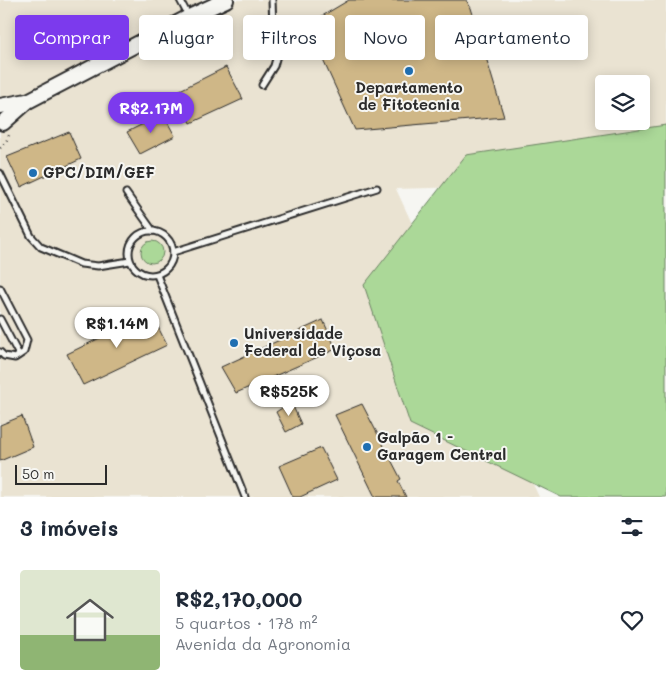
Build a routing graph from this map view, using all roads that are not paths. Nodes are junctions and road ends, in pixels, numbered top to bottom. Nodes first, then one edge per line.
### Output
1 (180, 0) edge
2 (226, 0) edge
3 (272, 0) edge
4 (188, 15) edge
5 (195, 15) edge
6 (139, 43) edge
7 (262, 85) dead end
8 (28, 100) junction
9 (0, 106) edge
10 (1, 123) edge
11 (0, 173) edge
12 (377, 188) dead end
13 (126, 193) dead end
14 (153, 231) junction
15 (173, 252) junction
16 (130, 261) junction
17 (156, 275) junction
18 (0, 288) edge
19 (0, 319) edge
20 (0, 352) edge
21 (19, 356) junction
22 (245, 497) edge

1 - 4 lane
2 - 5 street
3 - 7 lane
6 - 8 street
8 - 9 street
8 - 10 street
11 - 16 lane
12 - 15 lane
13 - 14 lane
14 - 15 lane
14 - 16 lane
15 - 17 lane
16 - 17 lane
17 - 22 lane
18 - 21 lane
19 - 21 lane
20 - 21 lane

